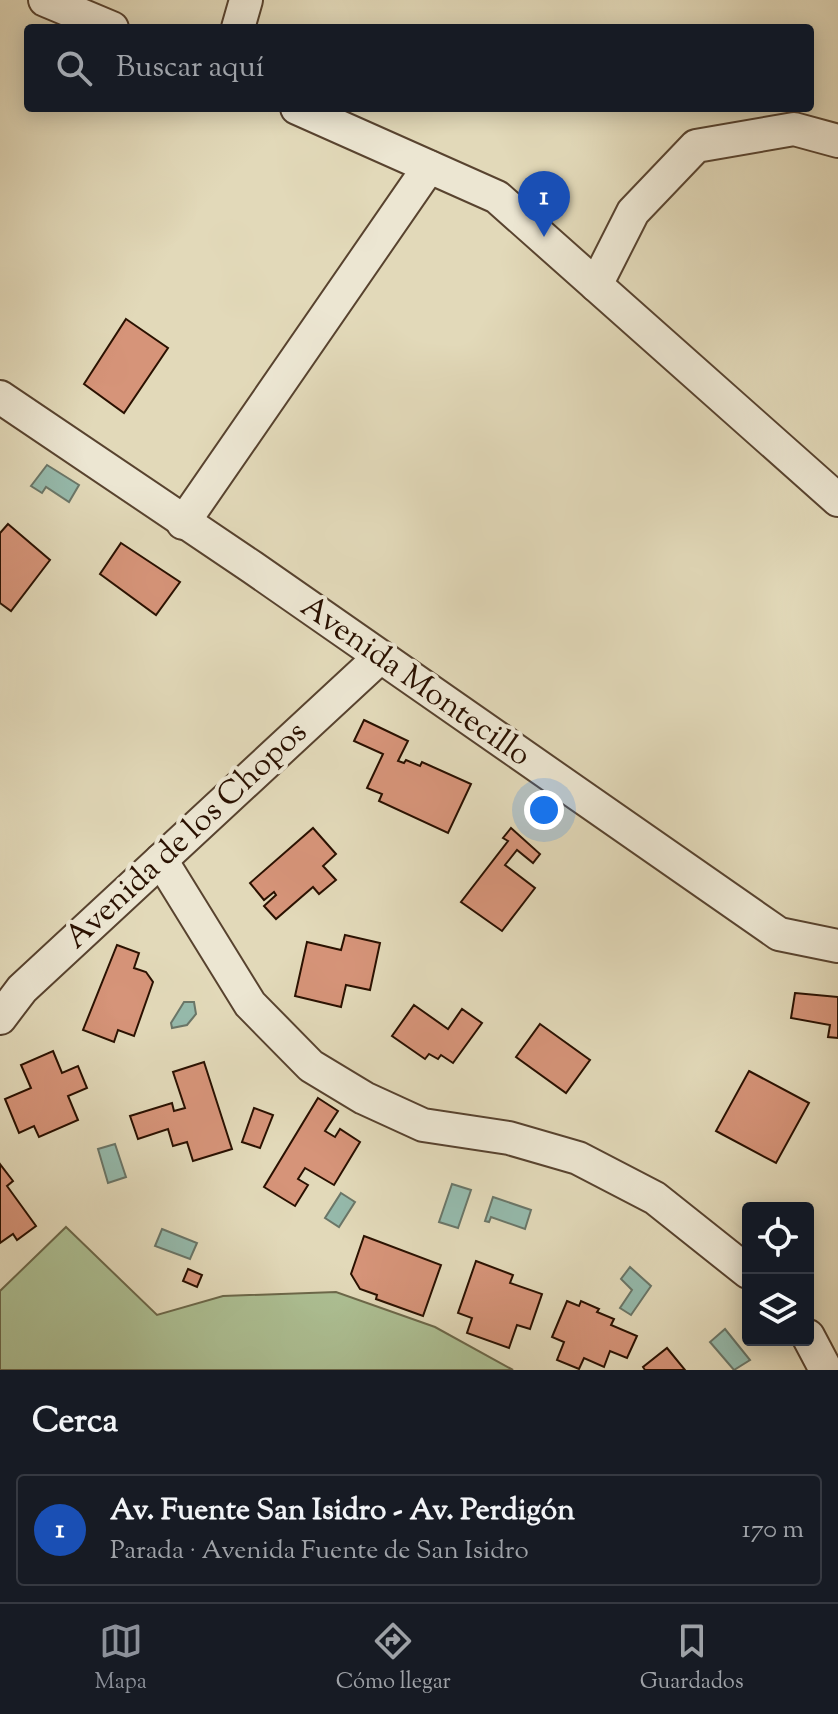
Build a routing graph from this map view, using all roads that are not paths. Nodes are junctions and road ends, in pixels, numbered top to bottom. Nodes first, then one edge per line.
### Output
1 (45, 0) edge
2 (246, 0) edge
3 (102, 24) edge
4 (239, 24) edge
5 (306, 112) edge
6 (838, 141) edge
7 (429, 167) junction
8 (596, 285) junction
9 (0, 397) edge
10 (838, 500) edge
11 (183, 523) junction
12 (379, 658) junction
13 (161, 860) junction
14 (838, 946) edge
15 (0, 1018) edge
16 (742, 1267) edge
17 (813, 1346) edge
18 (826, 1370) edge

1 - 3 street
2 - 4 street
5 - 7 street
6 - 8 street
7 - 8 street
7 - 11 street
8 - 10 street
9 - 11 street, Avenida Montecillo
11 - 12 street, Avenida Montecillo
12 - 13 street, Avenida de los Chopos
12 - 14 street, Avenida Montecillo
13 - 15 street, Avenida de los Chopos
13 - 16 street
17 - 18 street

